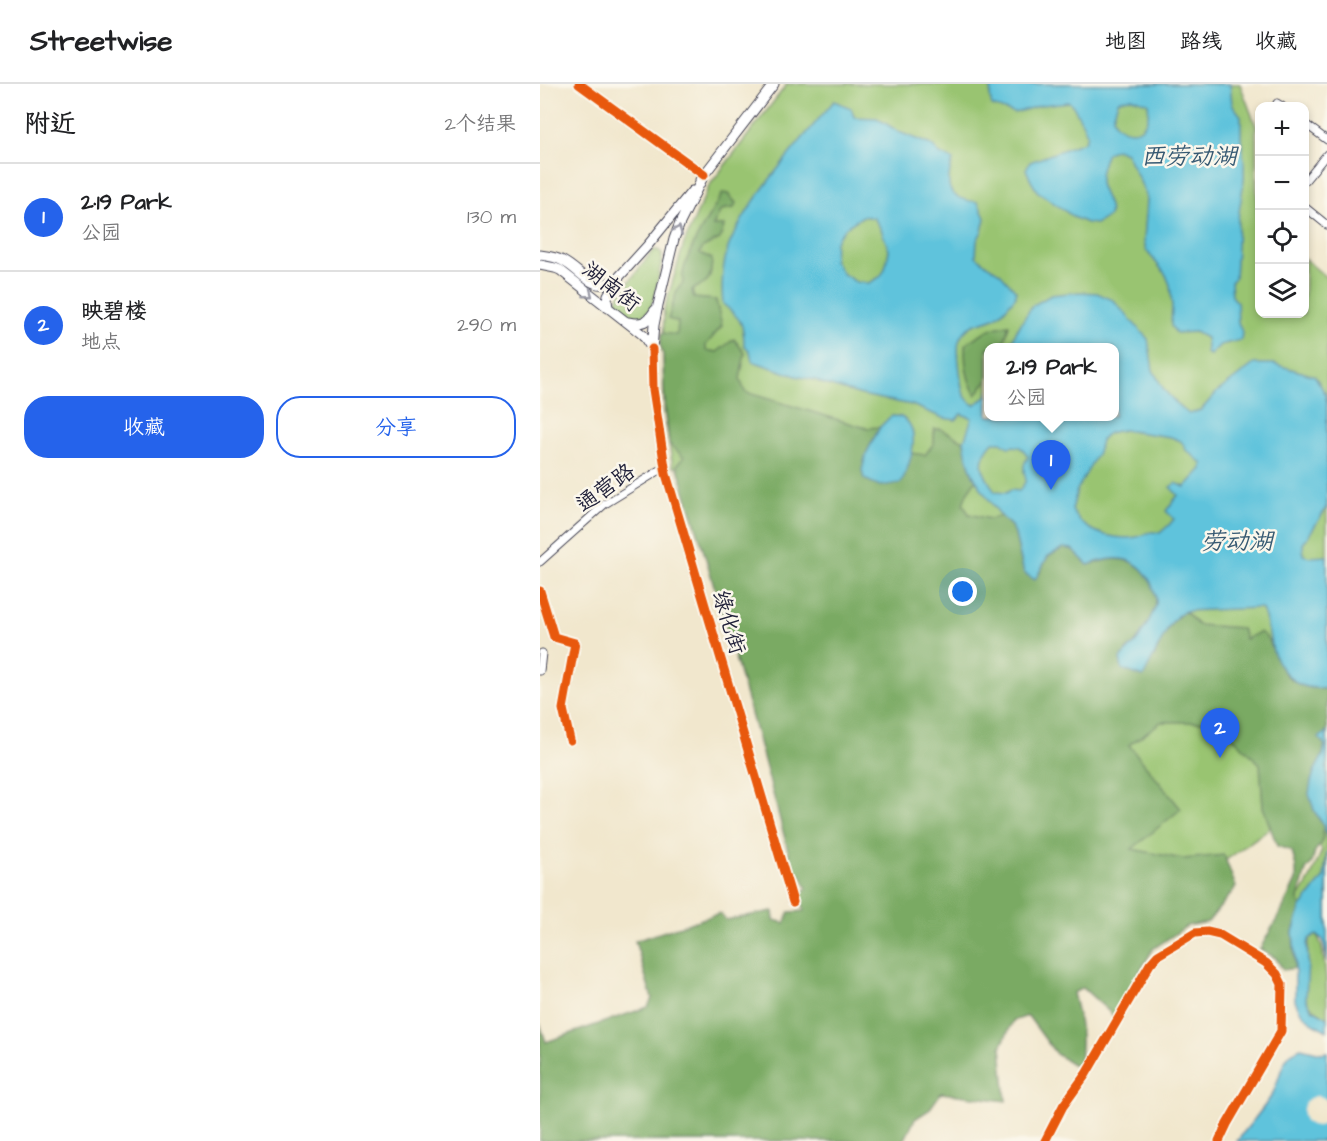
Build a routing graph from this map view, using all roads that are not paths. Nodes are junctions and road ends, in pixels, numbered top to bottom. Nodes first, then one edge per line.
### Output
1 (579, 84) edge
2 (774, 84) edge
3 (1309, 126) edge
4 (1327, 140) edge
5 (1327, 154) edge
6 (704, 175) junction
7 (1309, 177) edge
8 (1308, 210) edge
9 (1327, 225) edge
10 (648, 245) junction
11 (540, 255) edge
12 (669, 257) junction
13 (540, 265) edge
14 (618, 278) junction
15 (658, 305) junction
16 (608, 308) junction
17 (628, 322) junction
18 (652, 349) junction
19 (665, 467) junction
20 (540, 562) edge
21 (540, 591) edge
22 (542, 653) dead end
23 (540, 671) edge
24 (570, 740) dead end
25 (793, 902) dead end
26 (1045, 1141) edge
27 (1219, 1141) edge

1 - 6 main road
2 - 6 main road, 绿化街
3 - 4 street
5 - 7 street
6 - 10 main road, 绿化街
12 -> 6 main road, 绿化街
8 - 9 street
10 - 12 main road
10 - 14 main road, 绿化街
11 - 14 main road, 湖南街
12 - 15 main road, 绿化街
13 -> 16 main road, 湖南街
14 - 16 main road, 绿化街
15 - 17 main road
15 - 18 main road, 绿化街
16 - 17 main road, 湖南街
17 - 18 main road, 湖南街
18 - 19 main road, 绿化街
19 - 20 street, 通营路
19 - 25 main road, 绿化街
21 - 24 street
22 - 23 street
26 - 27 street

